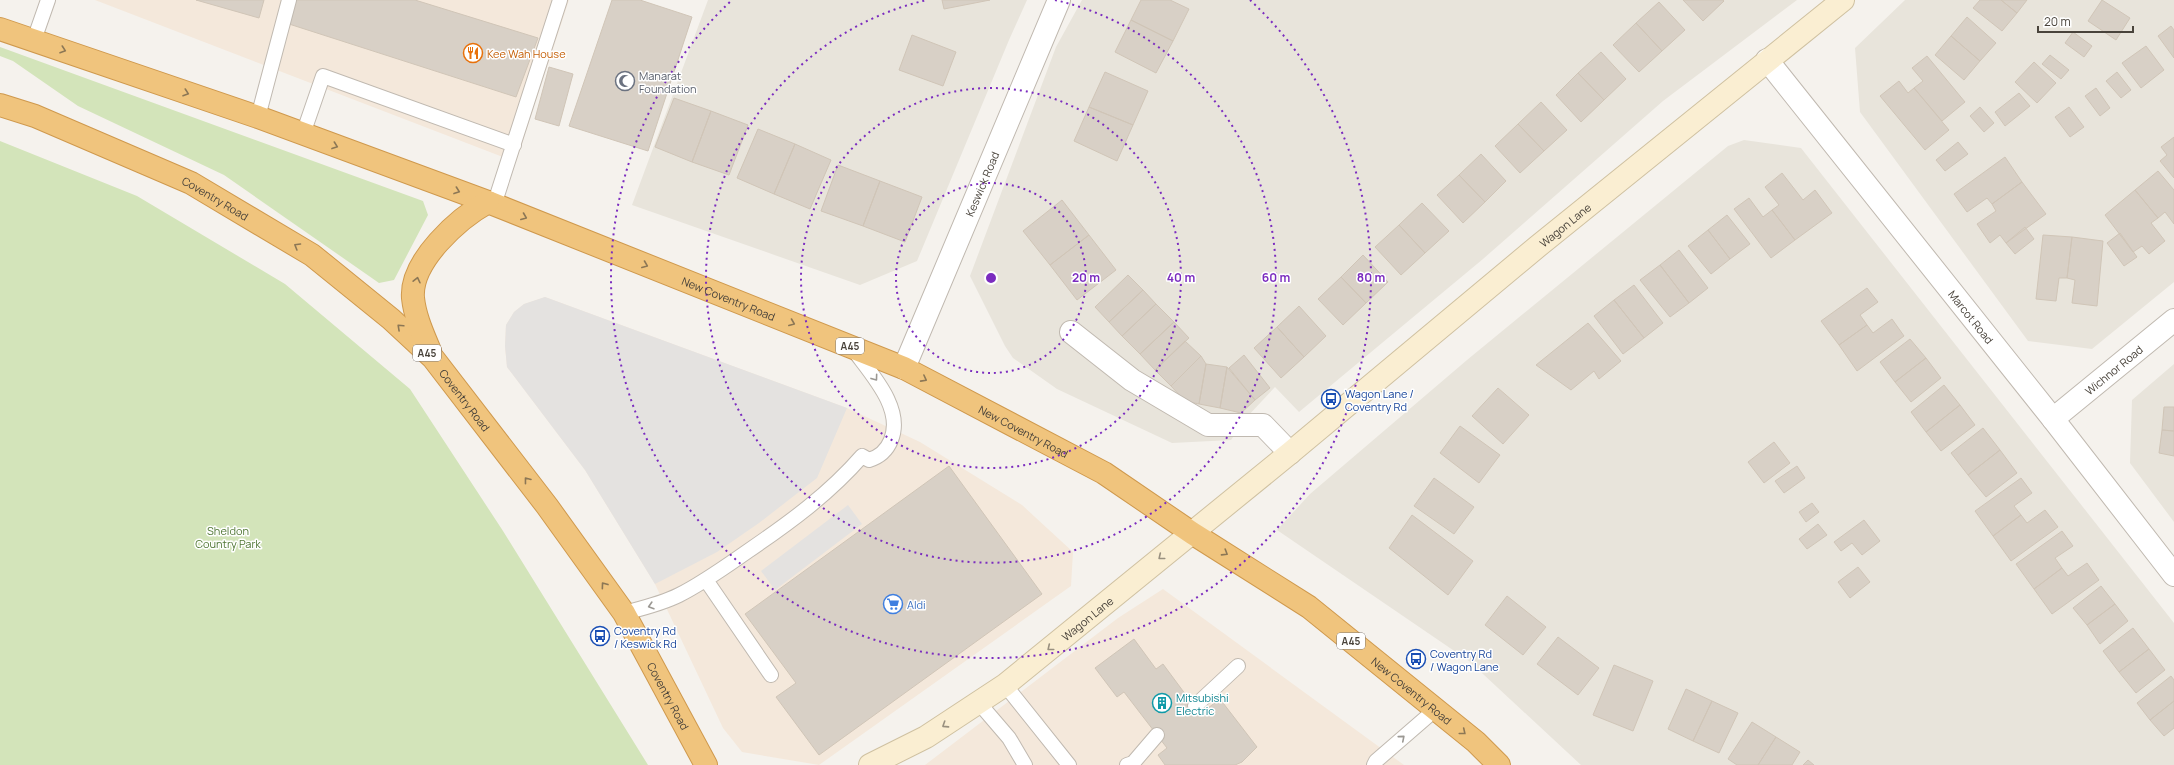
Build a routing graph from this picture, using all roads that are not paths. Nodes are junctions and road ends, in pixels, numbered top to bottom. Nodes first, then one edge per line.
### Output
1 (48, 0) edge
2 (289, 0) edge
3 (560, 0) edge
4 (1059, 0) edge
5 (1843, 0) edge
6 (0, 29) edge
7 (34, 40) junction
8 (1768, 60) junction
9 (0, 93) edge
10 (0, 105) edge
11 (35, 116) junction
12 (258, 117) junction
13 (303, 134) junction
14 (514, 145) junction
15 (491, 204) junction
16 (2174, 320) edge
17 (1071, 332) dead end
18 (852, 347) junction
19 (432, 358) junction
20 (904, 368) junction
21 (2053, 419) junction
22 (1290, 453) junction
23 (1192, 533) junction
24 (2174, 575) edge
25 (706, 580) junction
26 (624, 613) junction
27 (1238, 666) dead end
28 (771, 675) dead end
29 (1005, 685) junction
30 (979, 703) junction
31 (1195, 706) dead end
32 (1436, 709) junction
33 (1157, 735) dead end
34 (706, 765) edge
35 (870, 765) edge
36 (1025, 765) edge
37 (1069, 765) edge
38 (1127, 765) edge
39 (1374, 765) edge
40 (1499, 765) edge

1 - 7 lane
2 - 12 lane
3 - 14 lane
4 - 20 street, Keswick Road
5 - 8 street, Wagon Lane
6 - 7 highway, A45
7 -> 12 highway, A45
8 - 21 street, Marcot Road
8 - 22 street, Wagon Lane
9 - 11 highway
10 - 11 highway, Coventry Road / A45
19 -> 11 highway, Coventry Road / A45
12 - 13 highway, A45
13 - 14 lane
13 -> 15 highway, A45
14 - 15 lane
15 -> 18 highway, New Coventry Road / A45
19 -> 15 highway
16 - 21 street, Wichnor Road
17 - 22 street
18 - 20 highway, New Coventry Road / A45
18 -> 25 lane
26 -> 19 highway, Coventry Road / A45
20 -> 23 highway, New Coventry Road / A45
21 - 24 street, Marcot Road
22 - 23 street, Wagon Lane
23 -> 29 street, Wagon Lane
23 -> 32 highway, New Coventry Road / A45
25 -> 26 lane
25 - 28 lane
26 - 34 highway, Coventry Road / A45
27 - 31 lane
29 - 30 street, Wagon Lane
29 - 37 lane
30 -> 35 street, Wagon Lane
30 - 36 lane
39 -> 32 lane
32 -> 40 highway, New Coventry Road / A45
33 - 38 lane

